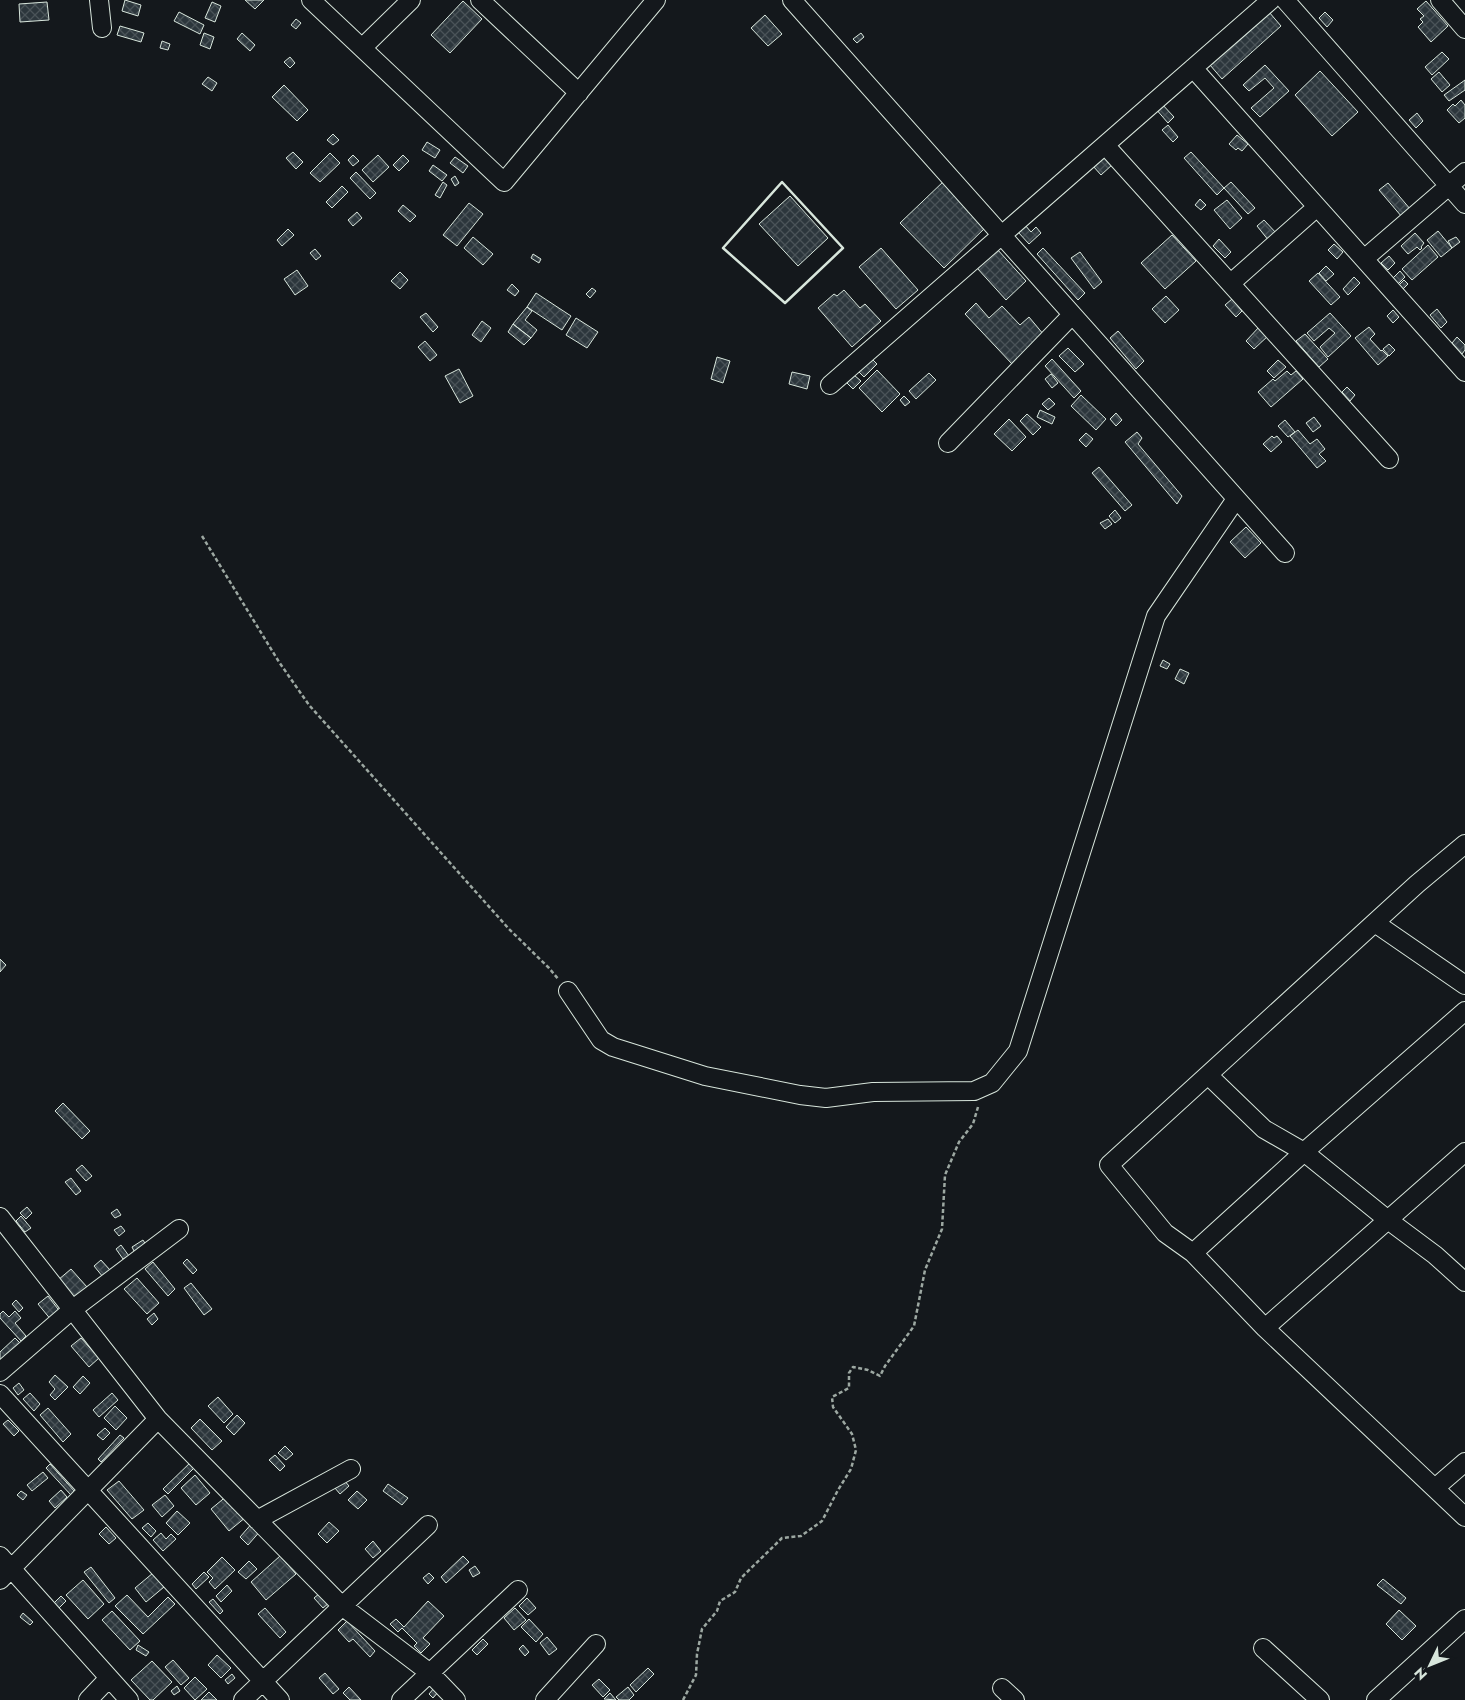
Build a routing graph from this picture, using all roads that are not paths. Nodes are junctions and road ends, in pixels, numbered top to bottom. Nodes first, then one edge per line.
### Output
1 (99, 0) edge
2 (311, 0) edge
3 (411, 0) edge
4 (480, 0) edge
5 (1271, 0) edge
6 (1285, 0) edge
7 (1440, 0) edge
8 (652, 1) edge
9 (794, 1) edge
10 (102, 28) dead end
11 (1465, 29) edge
12 (362, 48) junction
13 (1193, 68) junction
14 (579, 93) junction
15 (1105, 144) junction
16 (1465, 172) edge
17 (1449, 186) junction
18 (1465, 204) edge
19 (1317, 207) junction
20 (1002, 235) junction
21 (1364, 259) junction
22 (1231, 284) junction
23 (1072, 314) junction
24 (1465, 372) edge
25 (830, 385) dead end
26 (948, 443) dead end
27 (1389, 459) dead end
28 (1236, 499) junction
29 (1285, 553) dead end
30 (1465, 844) edge
31 (1375, 923) junction
32 (1465, 985) edge
33 (568, 991) road end
34 (1465, 1011) edge
35 (1208, 1075) junction
36 (1304, 1152) junction
37 (1465, 1152) edge
38 (0, 1217) edge
39 (1388, 1220) junction
40 (179, 1229) dead end
41 (1193, 1253) junction
42 (1465, 1282) edge
43 (73, 1309) junction
44 (1265, 1328) junction
45 (0, 1372) edge
46 (0, 1394) edge
47 (158, 1419) junction
48 (1465, 1462) edge
49 (351, 1469) dead end
50 (1435, 1488) junction
51 (88, 1490) junction
52 (1465, 1516) edge
53 (257, 1520) junction
54 (428, 1525) dead end
55 (4, 1568) edge
56 (518, 1590) dead end
57 (342, 1606) junction
58 (1465, 1619) edge
59 (596, 1644) dead end
60 (1263, 1648) dead end
61 (430, 1673) junction
62 (109, 1678) junction
63 (263, 1681) junction
64 (88, 1700) edge
65 (129, 1700) edge
66 (243, 1700) edge
67 (280, 1700) edge
68 (401, 1700) edge
69 (456, 1700) edge
70 (545, 1700) edge
71 (1319, 1700) edge
72 (1376, 1700) edge

1 - 10 street
2 - 12 street
3 - 12 street
4 - 14 street
5 - 13 street
6 - 17 street
7 - 11 street
8 - 14 street
9 - 20 street
12 - 14 street
13 - 15 street
13 - 19 street
15 - 20 street
15 - 22 street
16 - 17 street
17 - 18 street
17 - 21 street
19 - 21 street
19 - 22 street
20 - 23 street
20 - 25 street
21 - 24 street
22 - 27 street
23 - 26 street
23 - 28 street
28 - 29 street
28 - 33 street
30 - 31 street
31 - 32 street
31 - 35 street
34 - 36 street
35 - 36 street
35 - 41 street
36 - 39 street
36 - 41 street
37 - 39 street
38 - 43 street
39 - 42 street
39 - 44 street
40 - 43 street
41 - 44 street
43 - 45 street
43 - 47 street
44 - 50 street
46 - 51 street
47 - 51 street
47 - 53 street
48 - 50 street
49 - 53 street
50 - 52 street
51 - 55 street
51 - 63 street
53 - 57 street
54 - 57 street
55 - 62 street
56 - 61 street
57 - 61 street
57 - 63 street
58 - 72 street
59 - 70 street
60 - 71 street
61 - 68 street
61 - 69 street
62 - 64 street
62 - 65 street
63 - 66 street
63 - 67 street

